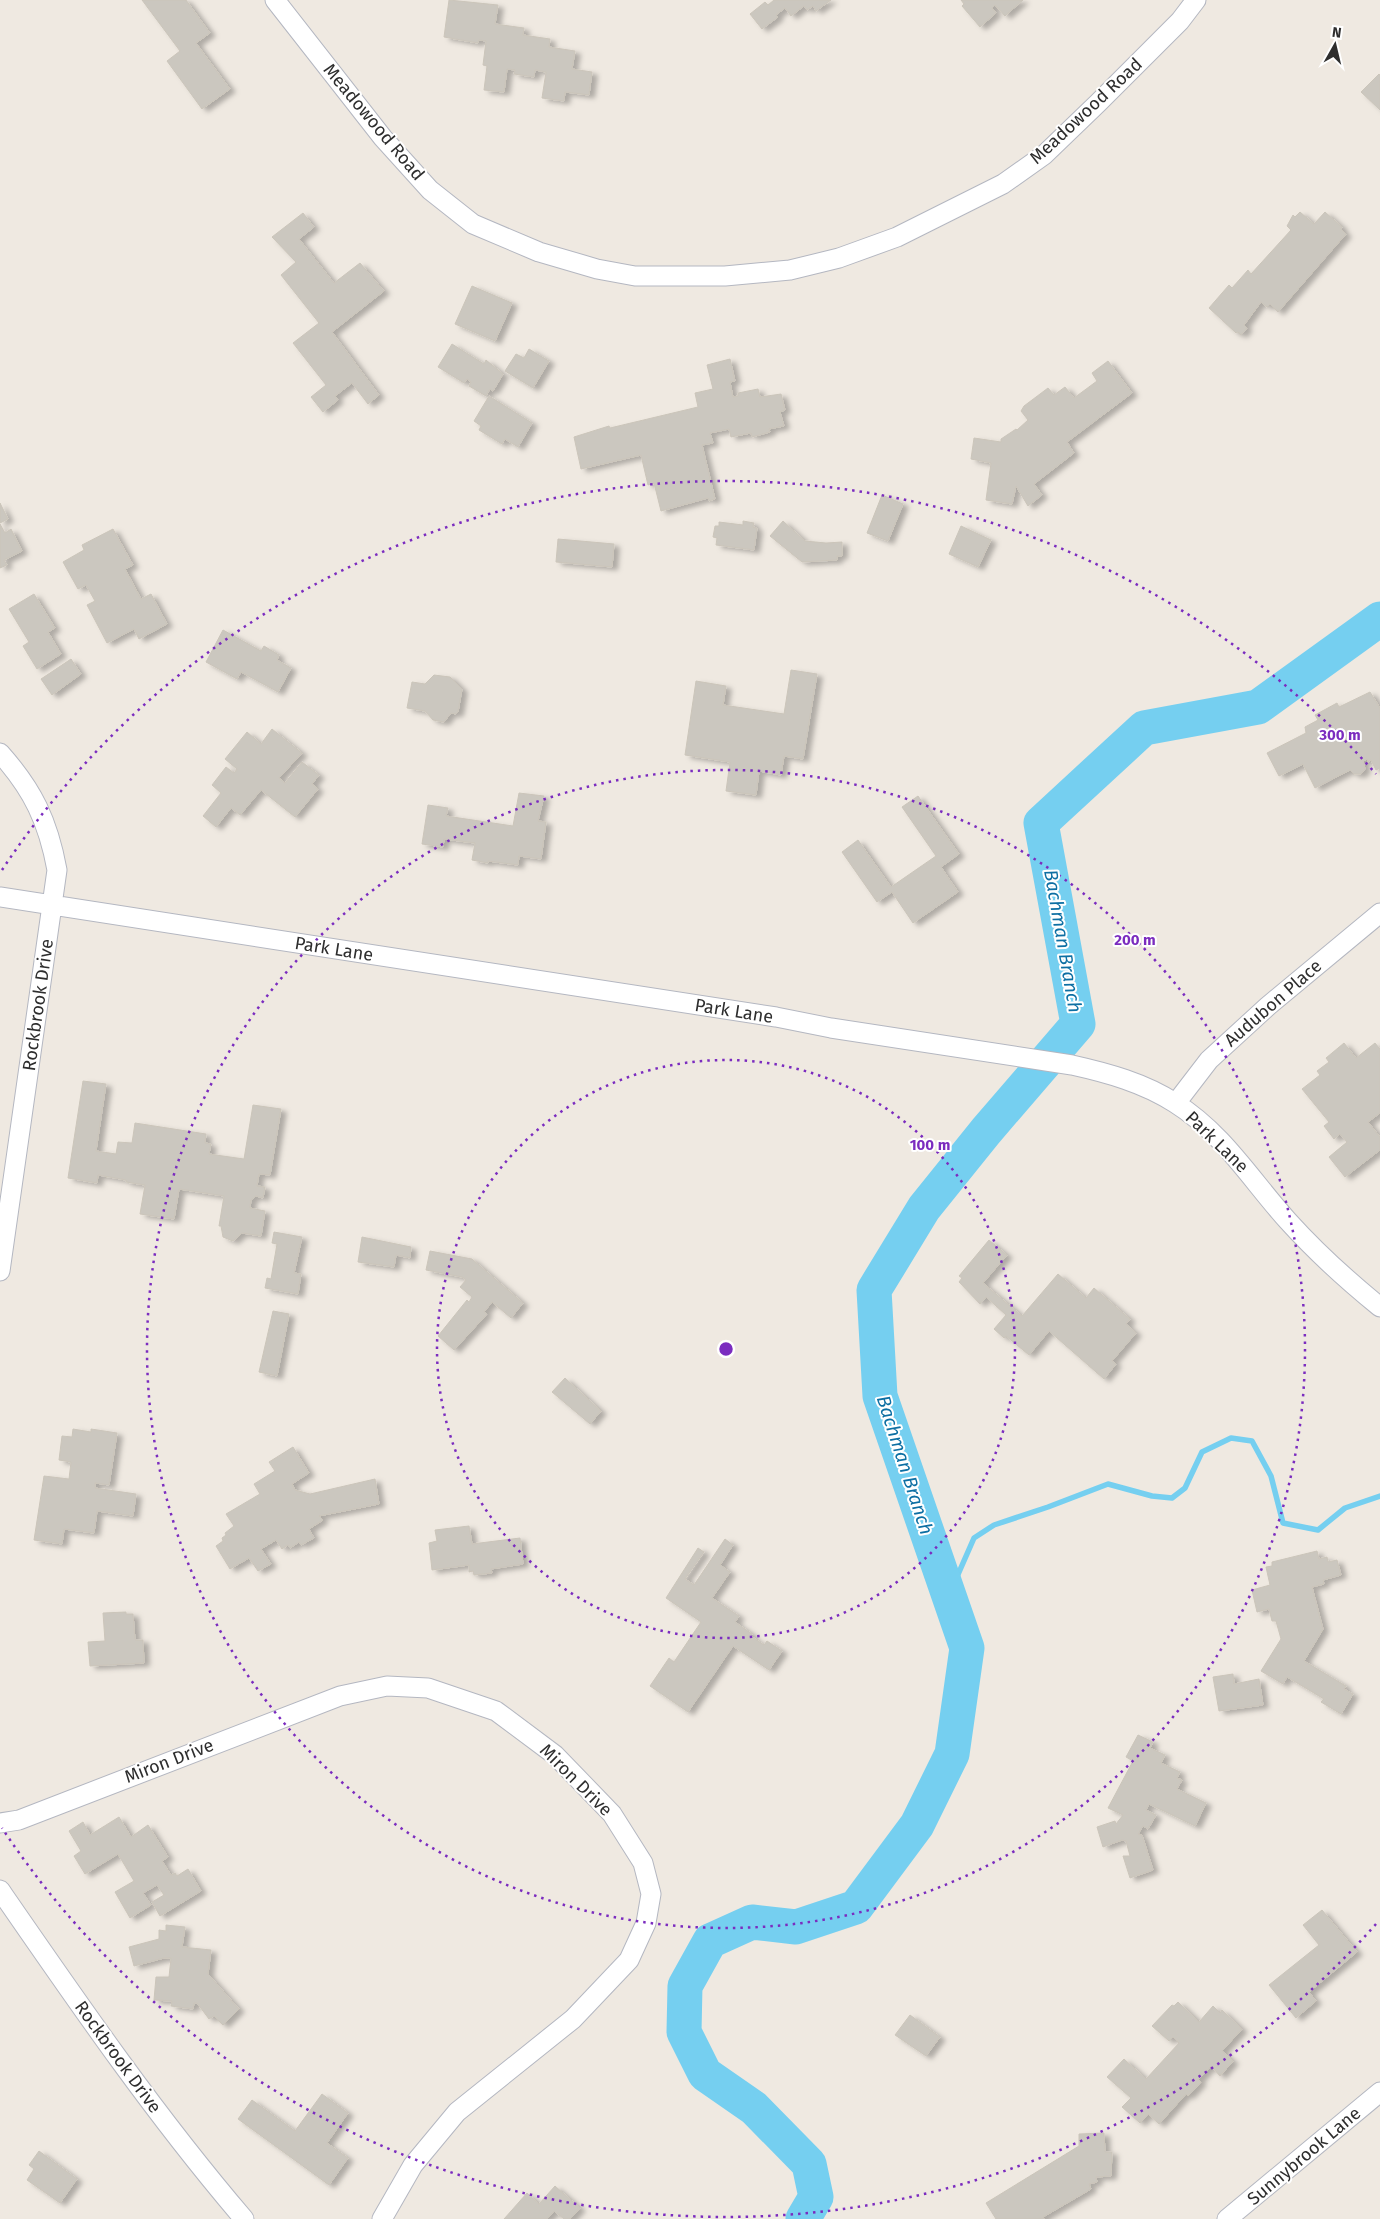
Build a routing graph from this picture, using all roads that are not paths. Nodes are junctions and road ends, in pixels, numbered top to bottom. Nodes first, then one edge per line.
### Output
1 (275, 0) edge
2 (1196, 0) edge
3 (0, 753) edge
4 (0, 897) edge
5 (53, 905) junction
6 (1380, 913) edge
7 (1176, 1103) junction
8 (0, 1271) edge
9 (1380, 1306) edge
10 (0, 1824) edge
11 (0, 1890) edge
12 (1380, 2092) edge
13 (244, 2219) edge
14 (382, 2219) edge
15 (1227, 2219) edge

1 - 2 street, Meadowood Road
3 - 5 street, Rockbrook Drive
4 - 5 street, Park Lane
5 - 7 street, Park Lane
5 - 8 street, Rockbrook Drive
6 - 7 street, Audubon Place
7 - 9 street, Park Lane
10 - 14 street, Miron Drive
11 - 13 street, Rockbrook Drive
12 - 15 street, Sunnybrook Lane

